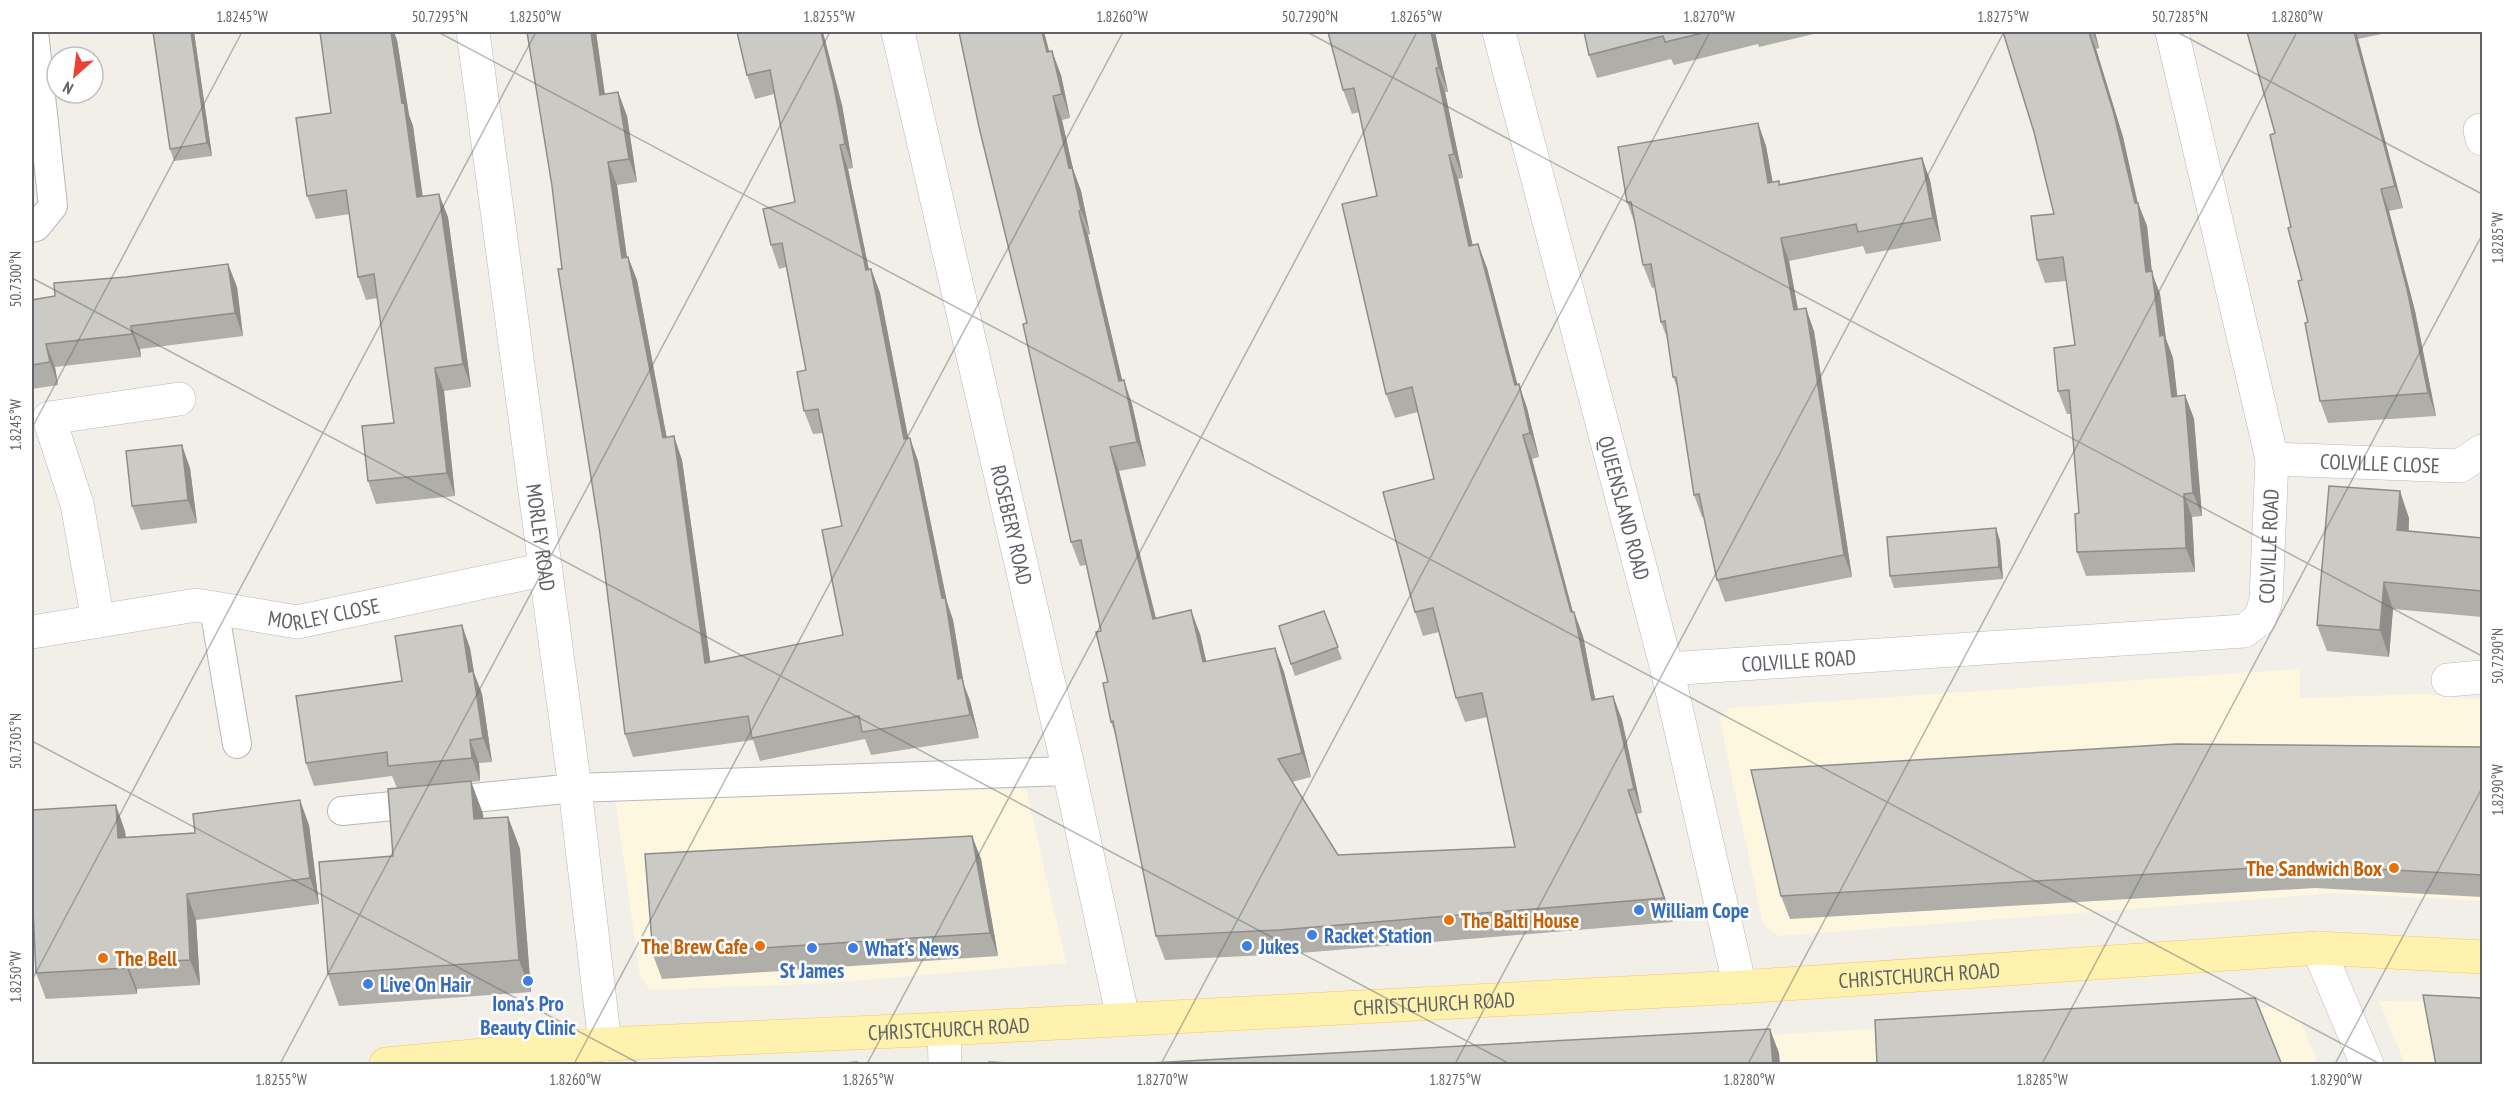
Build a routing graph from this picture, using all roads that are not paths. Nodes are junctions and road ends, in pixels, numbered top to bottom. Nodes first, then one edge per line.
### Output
1 (34, 32) edge
2 (473, 32) edge
3 (898, 32) edge
4 (1500, 32) edge
5 (2172, 32) edge
6 (32, 228) edge
7 (178, 399) dead end
8 (2482, 451) edge
9 (2272, 459) junction
10 (546, 569) junction
11 (214, 608) junction
12 (98, 621) junction
13 (32, 632) edge
14 (1667, 669) junction
15 (2482, 678) edge
16 (2448, 680) dead end
17 (237, 744) dead end
18 (1069, 771) junction
19 (575, 788) junction
20 (342, 811) dead end
21 (2318, 948) junction
22 (2482, 957) edge
23 (1740, 987) junction
24 (1123, 1018) junction
25 (944, 1029) junction
26 (605, 1044) junction
27 (556, 1057) edge
28 (386, 1065) edge
29 (945, 1065) edge
30 (2367, 1065) edge

1 - 6 lane
2 - 10 street, MORLEY ROAD
3 - 18 street, ROSEBERY ROAD
4 - 14 street, QUEENSLAND ROAD
5 - 9 street, COLVILLE ROAD
7 - 12 street
8 - 9 street, COLVILLE CLOSE
9 - 14 street, COLVILLE ROAD
10 - 11 street, MORLEY CLOSE
10 - 19 street, MORLEY ROAD
11 - 12 street, MORLEY CLOSE
11 - 17 lane
12 - 13 street, MORLEY CLOSE
14 - 23 street, QUEENSLAND ROAD
15 - 16 street
18 - 19 lane
18 - 24 street, ROSEBERY ROAD
19 - 20 lane
19 - 26 street, MORLEY ROAD
21 - 22 main road, CHRISTCHURCH ROAD
21 - 23 main road, CHRISTCHURCH ROAD
21 - 30 street
23 - 24 main road, CHRISTCHURCH ROAD
24 - 25 main road, CHRISTCHURCH ROAD
25 - 26 main road, CHRISTCHURCH ROAD
25 - 29 street
26 - 27 main road, CHRISTCHURCH ROAD
27 - 28 main road, CHRISTCHURCH ROAD

